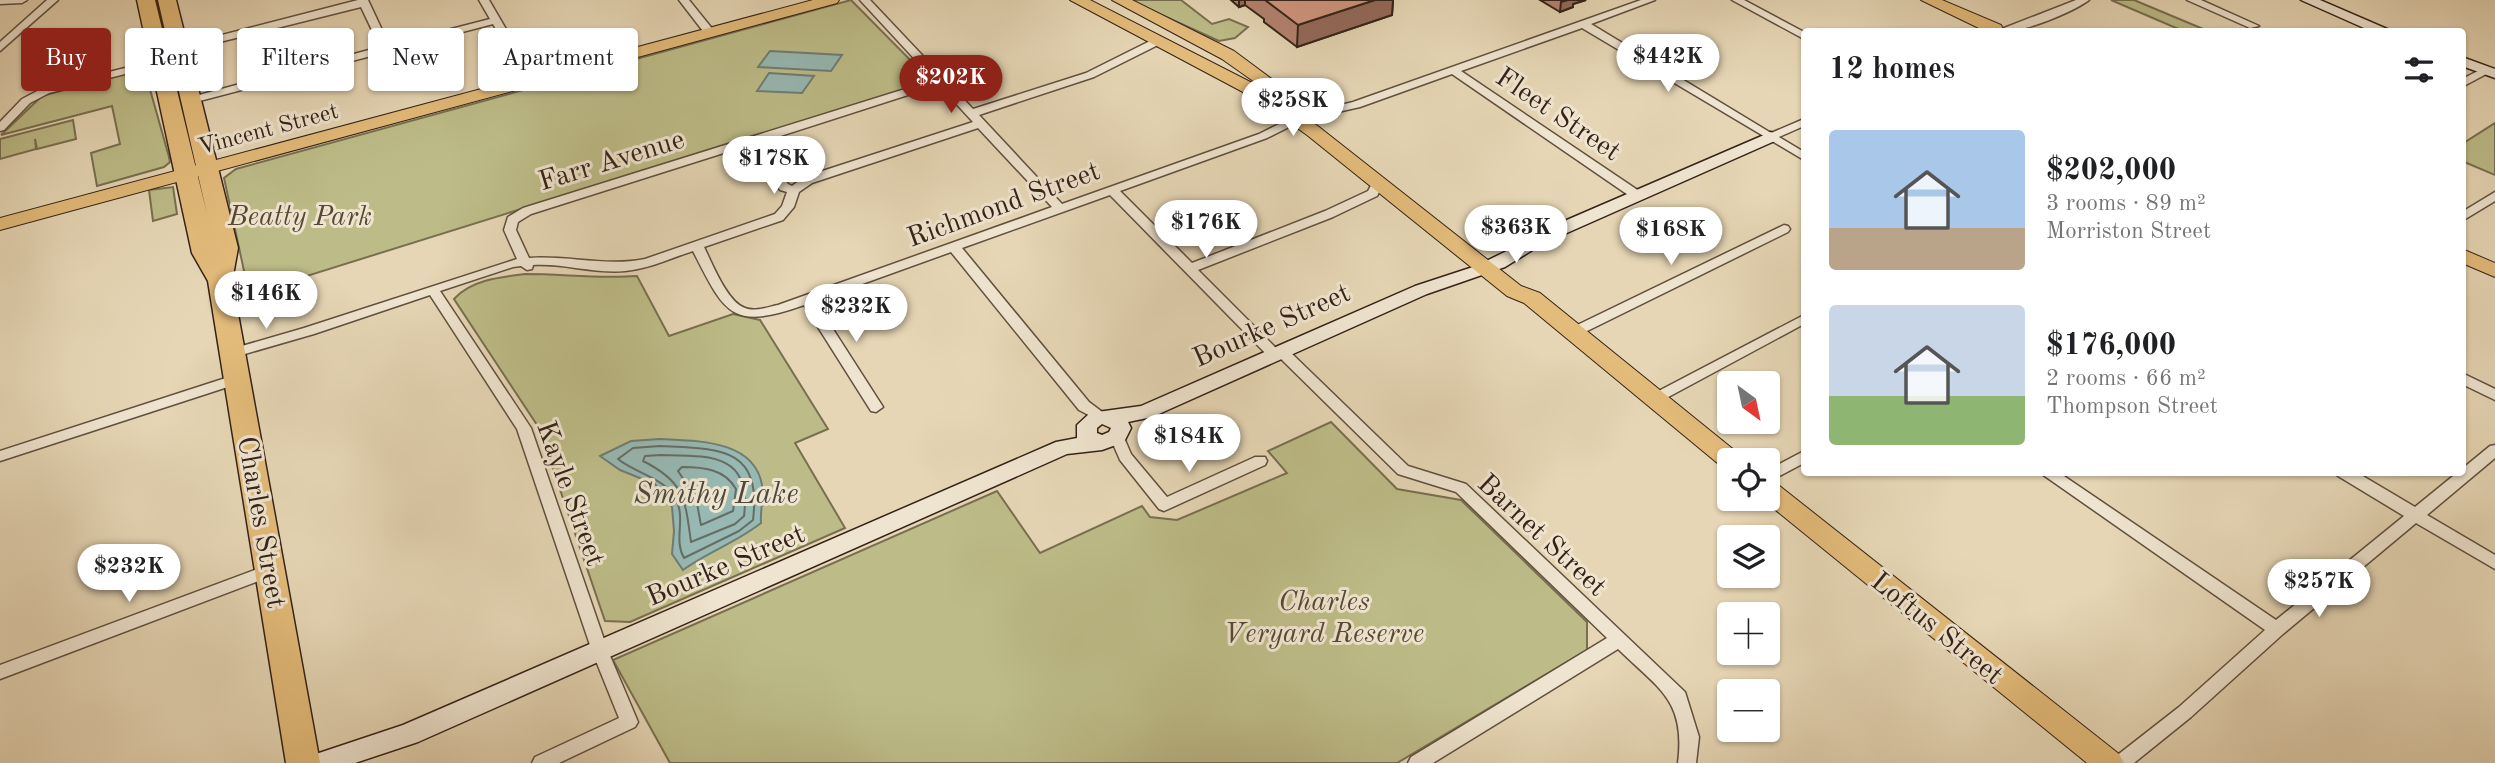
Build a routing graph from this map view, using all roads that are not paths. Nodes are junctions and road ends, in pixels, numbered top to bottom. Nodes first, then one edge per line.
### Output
1 (22, 0) edge
2 (53, 0) edge
3 (146, 0) edge
4 (167, 0) edge
5 (484, 0) edge
6 (684, 0) edge
7 (814, 0) edge
8 (831, 0) edge
9 (865, 0) edge
10 (1078, 0) edge
11 (1120, 0) edge
12 (1650, 0) edge
13 (1737, 0) edge
14 (1928, 0) edge
15 (2084, 0) edge
16 (2192, 0) edge
17 (2308, 0) edge
18 (0, 1) edge
19 (364, 1) edge
20 (496, 20) junction
21 (1970, 20) joint
22 (1582, 23) junction
23 (726, 24) joint
24 (2254, 26) dead end
25 (153, 28) edge
26 (174, 28) edge
27 (263, 28) edge
28 (376, 28) edge
29 (464, 28) edge
30 (501, 28) edge
31 (706, 28) junction
32 (1997, 28) edge
33 (2009, 28) edge
34 (2373, 28) edge
35 (1801, 34) edge
36 (1158, 41) junction
37 (0, 48) edge
38 (638, 48) edge
39 (2466, 63) edge
40 (1452, 70) junction
41 (125, 71) edge
42 (2490, 72) edge
43 (940, 81) junction
44 (2466, 82) edge
45 (237, 88) edge
46 (171, 91) edge
47 (190, 91) edge
48 (486, 91) edge
49 (192, 100) junction
50 (1356, 104) junction
51 (972, 113) junction
52 (1307, 121) junction
53 (981, 123) junction
54 (1801, 123) edge
55 (0, 128) edge
56 (1263, 136) junction
57 (1771, 136) junction
58 (752, 141) junction
59 (1801, 155) edge
60 (197, 168) junction
61 (1378, 183) junction
62 (794, 190) junction
63 (1112, 190) junction
64 (1638, 196) junction
65 (2495, 196) edge
66 (1060, 208) junction
67 (2466, 214) edge
68 (0, 215) edge
69 (0, 224) edge
70 (1784, 229) dead end
71 (697, 246) junction
72 (954, 247) junction
73 (2466, 257) edge
74 (1485, 262) junction
75 (527, 264) junction
76 (1191, 268) junction
77 (2495, 271) edge
78 (220, 281) joint
79 (433, 290) junction
80 (807, 299) junction
81 (1801, 321) edge
82 (1573, 333) junction
83 (1278, 353) junction
84 (235, 364) junction
85 (2466, 379) edge
86 (2495, 395) edge
87 (1654, 399) junction
88 (876, 407) dead end
89 (1100, 427) junction
90 (1717, 450) edge
91 (2495, 450) edge
92 (0, 456) edge
93 (1801, 458) edge
94 (1260, 461) dead end
95 (1780, 470) edge
96 (2466, 474) edge
97 (2052, 476) edge
98 (2350, 476) edge
99 (2463, 476) edge
100 (1780, 500) edge
101 (2415, 515) junction
102 (2495, 563) edge
103 (271, 570) junction
104 (2277, 629) junction
105 (1618, 640) junction
106 (600, 651) junction
107 (0, 672) edge
108 (409, 734) junction
109 (303, 763) edge
110 (322, 763) edge
111 (355, 763) edge
112 (541, 763) edge
113 (1417, 763) edge
114 (1687, 763) edge
115 (2109, 763) edge
116 (2121, 763) edge

1 - 18 street
2 - 37 street
3 - 25 highway, Charles Street
4 - 26 highway, Charles Street
5 - 20 street
6 - 31 street
7 - 23 main road, Vincent Street
8 - 31 main road, Vincent Street
9 - 43 street
10 - 36 main road
11 - 52 main road
12 - 22 street, Richmond Street
13 - 35 street
14 - 21 main road
15 - 33 street
16 - 24 street
17 - 34 street
19 - 27 street
19 - 28 street
20 - 29 street
20 - 30 street
21 - 32 main road
22 - 40 street, Richmond Street
22 - 57 street
23 - 31 main road, Vincent Street
31 - 38 main road, Vincent Street
36 - 51 street
36 - 52 main road
39 - 42 street
40 - 50 street, Richmond Street
40 - 64 street, Fleet Street
41 - 55 street
42 - 44 street
43 - 51 street
43 - 58 street
45 - 49 street
46 - 60 highway, Charles Street
47 - 49 highway, Charles Street
48 - 60 main road, Vincent Street
49 - 60 highway, Charles Street
50 - 52 street, Richmond Street
50 - 52 street, Richmond Street
51 - 53 street
52 - 56 street, Richmond Street
52 - 56 street, Richmond Street
52 - 61 main road
52 - 74 main road
53 - 62 street
53 - 66 street
54 - 57 street, Bourke Street
56 - 63 street, Richmond Street
57 - 59 street
57 - 64 street, Bourke Street
58 - 62 street
58 - 75 street, Farr Avenue
60 - 68 main road, Vincent Street
60 - 69 main road, Vincent Street
60 - 78 highway, Charles Street
61 - 74 main road
61 - 76 street
62 - 71 street
63 - 66 street, Richmond Street
63 - 76 street, Barnet Street
64 - 74 street, Bourke Street
65 - 67 street
66 - 72 street, Richmond Street
70 - 82 street
71 - 75 street
71 - 80 street, Richmond Street
72 - 80 street, Richmond Street
72 - 89 street
73 - 77 main road
74 - 82 main road
74 - 83 street, Bourke Street
75 - 79 street
76 - 83 street, Barnet Street
78 - 84 highway, Charles Street
79 - 84 street
79 - 106 street, Kayle Street
80 - 88 street
81 - 87 street
82 - 87 main road
83 - 89 street, Bourke Street
83 - 105 street, Barnet Street
84 - 92 street
84 - 103 highway, Charles Street
85 - 86 street
87 - 90 main road
89 - 94 street
89 - 106 street, Bourke Street
91 - 96 street
93 - 95 street
97 - 104 street
98 - 101 street
99 - 101 street
100 - 115 main road, Loftus Street
101 - 102 street
101 - 104 street
103 - 107 street
103 - 109 highway, Charles Street
104 - 116 street
105 - 113 street
105 - 114 street, Barnet Street
106 - 108 street, Bourke Street
106 - 112 street, Kayle Street
108 - 110 street, Bourke Street
108 - 111 street, Bourke Street

